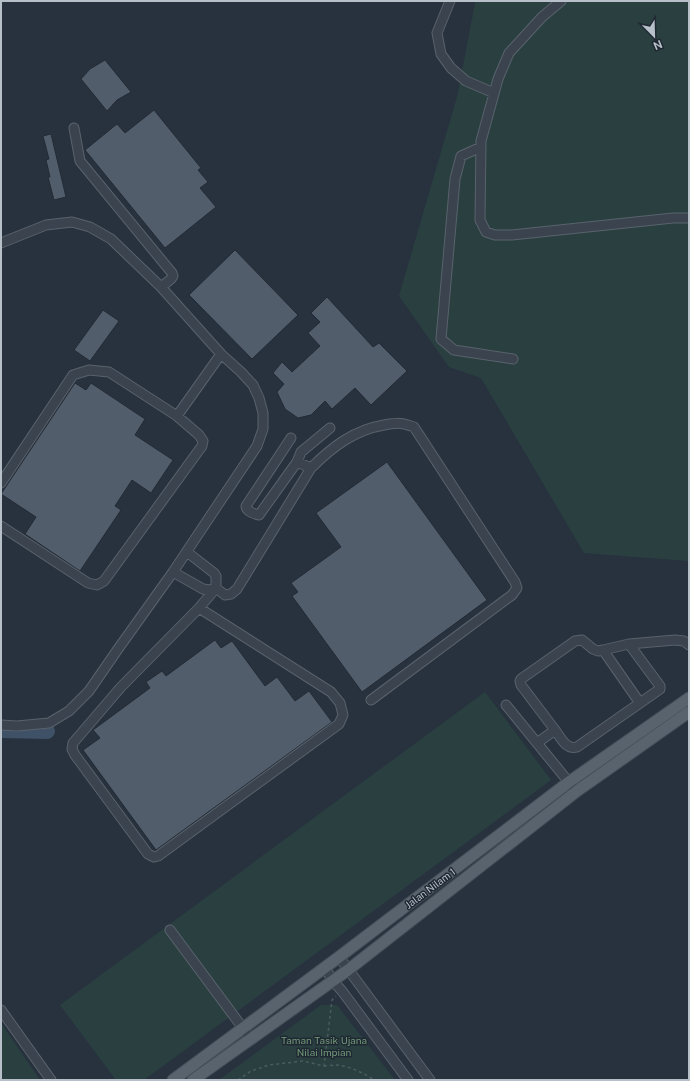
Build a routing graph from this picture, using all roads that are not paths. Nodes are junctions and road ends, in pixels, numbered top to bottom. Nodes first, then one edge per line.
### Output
1 (450, 1) edge
2 (561, 1) edge
3 (494, 93) junction
4 (74, 128) dead end
5 (481, 147) junction
6 (689, 218) edge
7 (1, 243) edge
8 (161, 287) junction
9 (221, 354) junction
10 (513, 358) dead end
11 (177, 416) junction
12 (330, 428) dead end
13 (291, 438) dead end
14 (297, 462) junction
15 (311, 468) junction
16 (1, 483) edge
17 (1, 526) edge
18 (187, 552) junction
19 (173, 572) junction
20 (216, 588) junction
21 (198, 608) junction
22 (629, 644) junction
23 (689, 645) edge
24 (603, 650) junction
25 (689, 698) edge
26 (371, 700) dead end
27 (640, 703) junction
28 (506, 705) dead end
29 (689, 712) edge
30 (1, 725) edge
31 (555, 730) junction
32 (538, 743) junction
33 (569, 782) junction
34 (577, 791) junction
35 (170, 930) dead end
36 (339, 957) junction
37 (325, 968) junction
38 (348, 970) junction
39 (333, 981) junction
40 (1, 1010) edge
41 (243, 1028) junction
42 (251, 1039) junction
43 (51, 1080) edge
44 (173, 1080) edge
45 (193, 1080) edge
46 (408, 1080) edge
47 (430, 1080) edge

1 - 3 street
2 - 3 street
3 - 5 street
4 - 8 street
5 - 6 street
5 - 10 street
7 - 8 street
8 - 9 street
9 - 11 street
9 - 18 street
11 - 16 street
11 - 17 street
12 - 14 street
13 - 14 street
14 - 15 street
15 - 20 street
15 - 26 street
18 - 19 street
18 - 20 street
19 - 20 street
19 - 30 street
20 - 21 street
21 - 21 street
22 - 23 street
22 - 24 street
22 - 27 street
24 - 27 street
24 - 31 street
25 - 33 main road, Jalan Nilam 1
27 - 31 street
28 - 32 street
29 - 34 main road, Jalan Nilam 1
31 - 32 street
32 - 33 street
33 - 34 street
33 - 36 main road, Jalan Nilam 1
34 - 38 main road, Jalan Nilam 1
35 - 41 street
36 - 37 main road, Jalan Nilam 1
36 - 38 street
37 - 39 street
37 - 41 main road, Jalan Nilam 1
38 - 39 main road, Jalan Nilam 1
38 - 47 street
39 - 42 main road, Jalan Nilam 1
39 - 46 street
40 - 43 street
41 - 42 street
41 - 44 main road, Jalan Nilam 1
42 - 45 main road, Jalan Nilam 1

